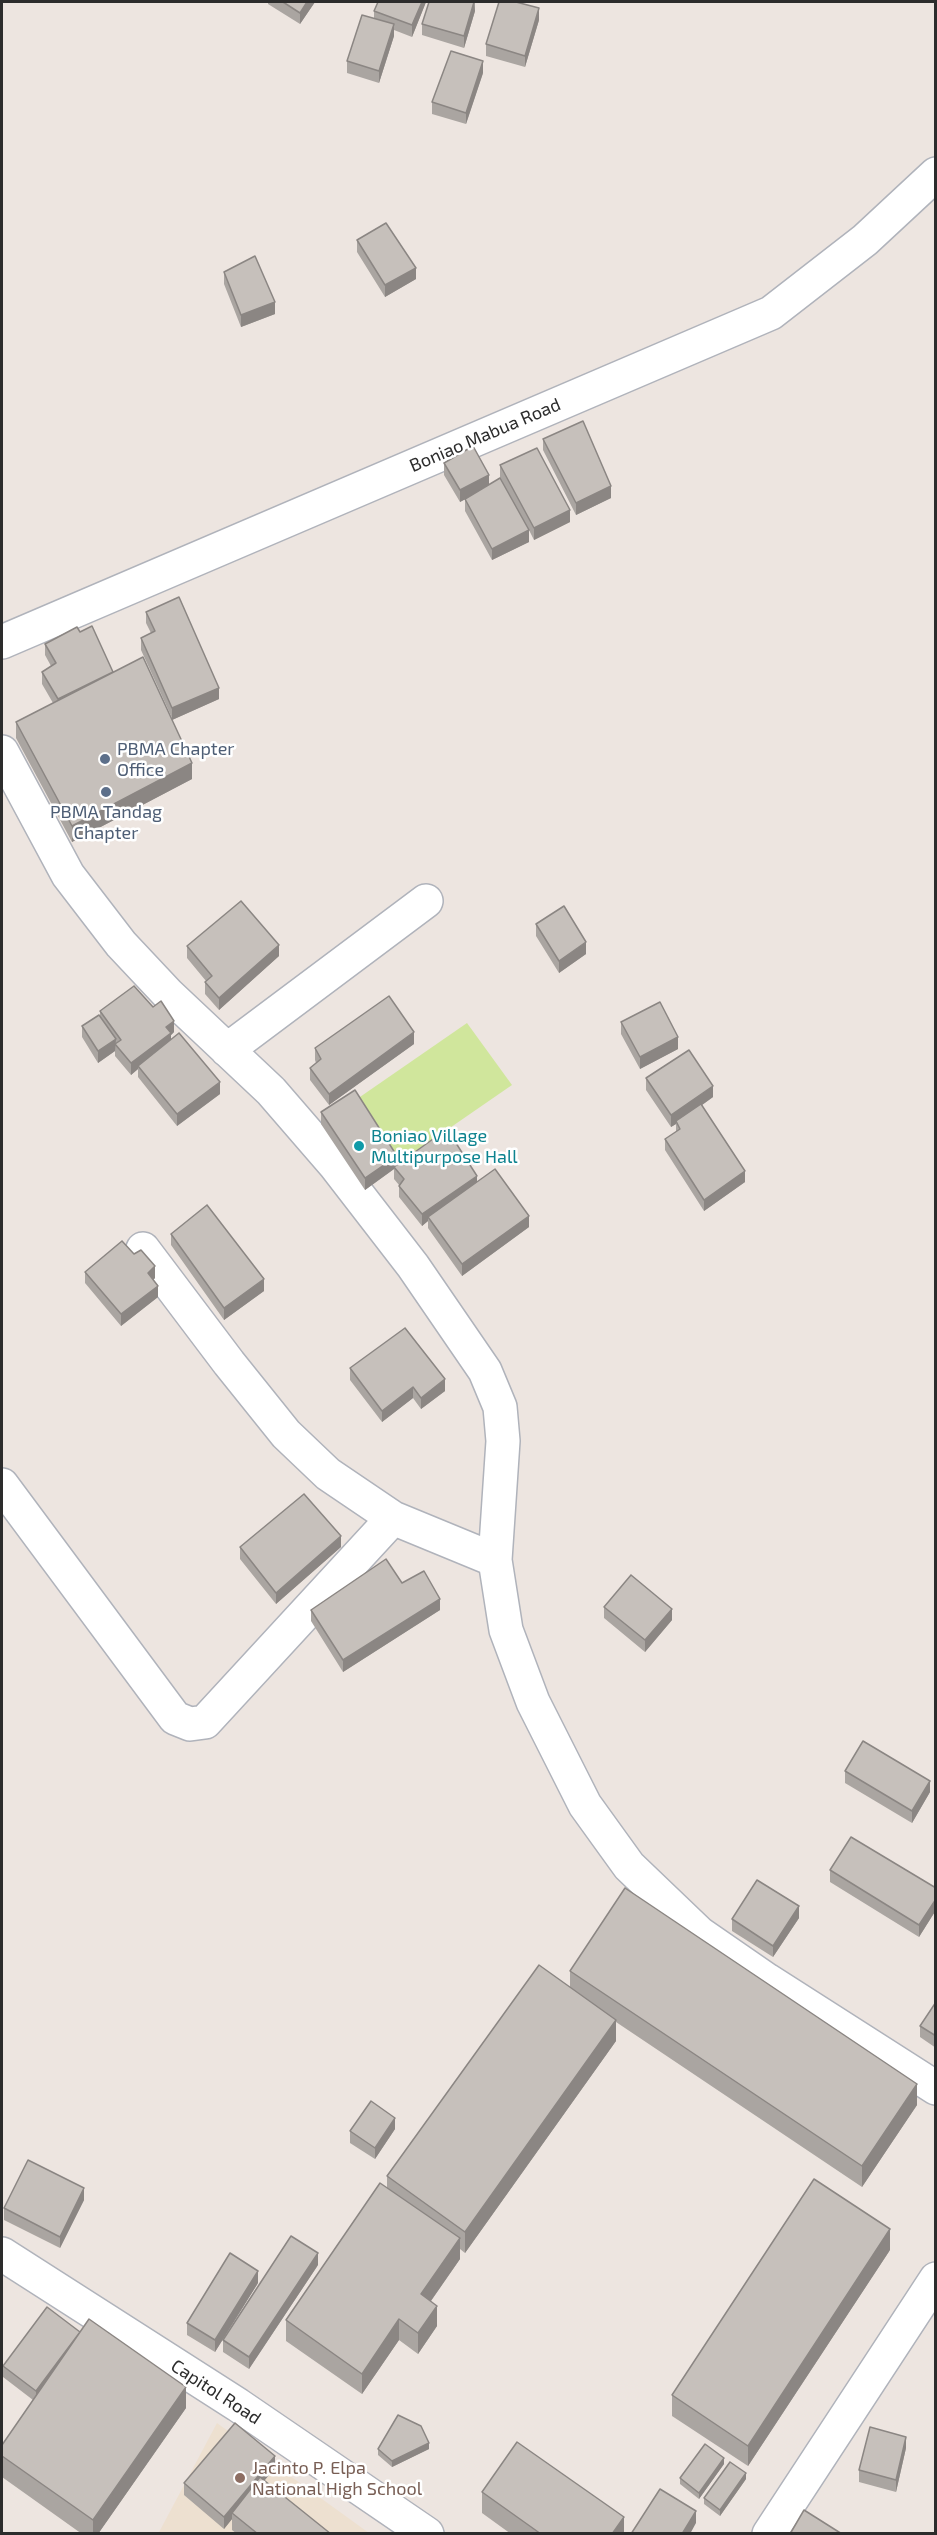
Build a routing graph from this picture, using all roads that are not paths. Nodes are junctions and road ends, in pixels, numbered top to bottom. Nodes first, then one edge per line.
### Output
1 (936, 174) edge
2 (2, 642) edge
3 (2, 752) edge
4 (426, 901) dead end
5 (227, 1050) junction
6 (143, 1249) edge
7 (2, 1485) edge
8 (393, 1518) junction
9 (495, 1560) junction
10 (936, 2088) edge
11 (2, 2254) edge
12 (936, 2279) edge
13 (427, 2534) edge
14 (769, 2534) edge

1 - 2 street, Boniao Mabua Road
3 - 5 street
4 - 5 street
5 - 9 street
6 - 8 street
7 - 8 street
8 - 9 street
9 - 10 street
11 - 13 street, Capitol Road
12 - 14 street

